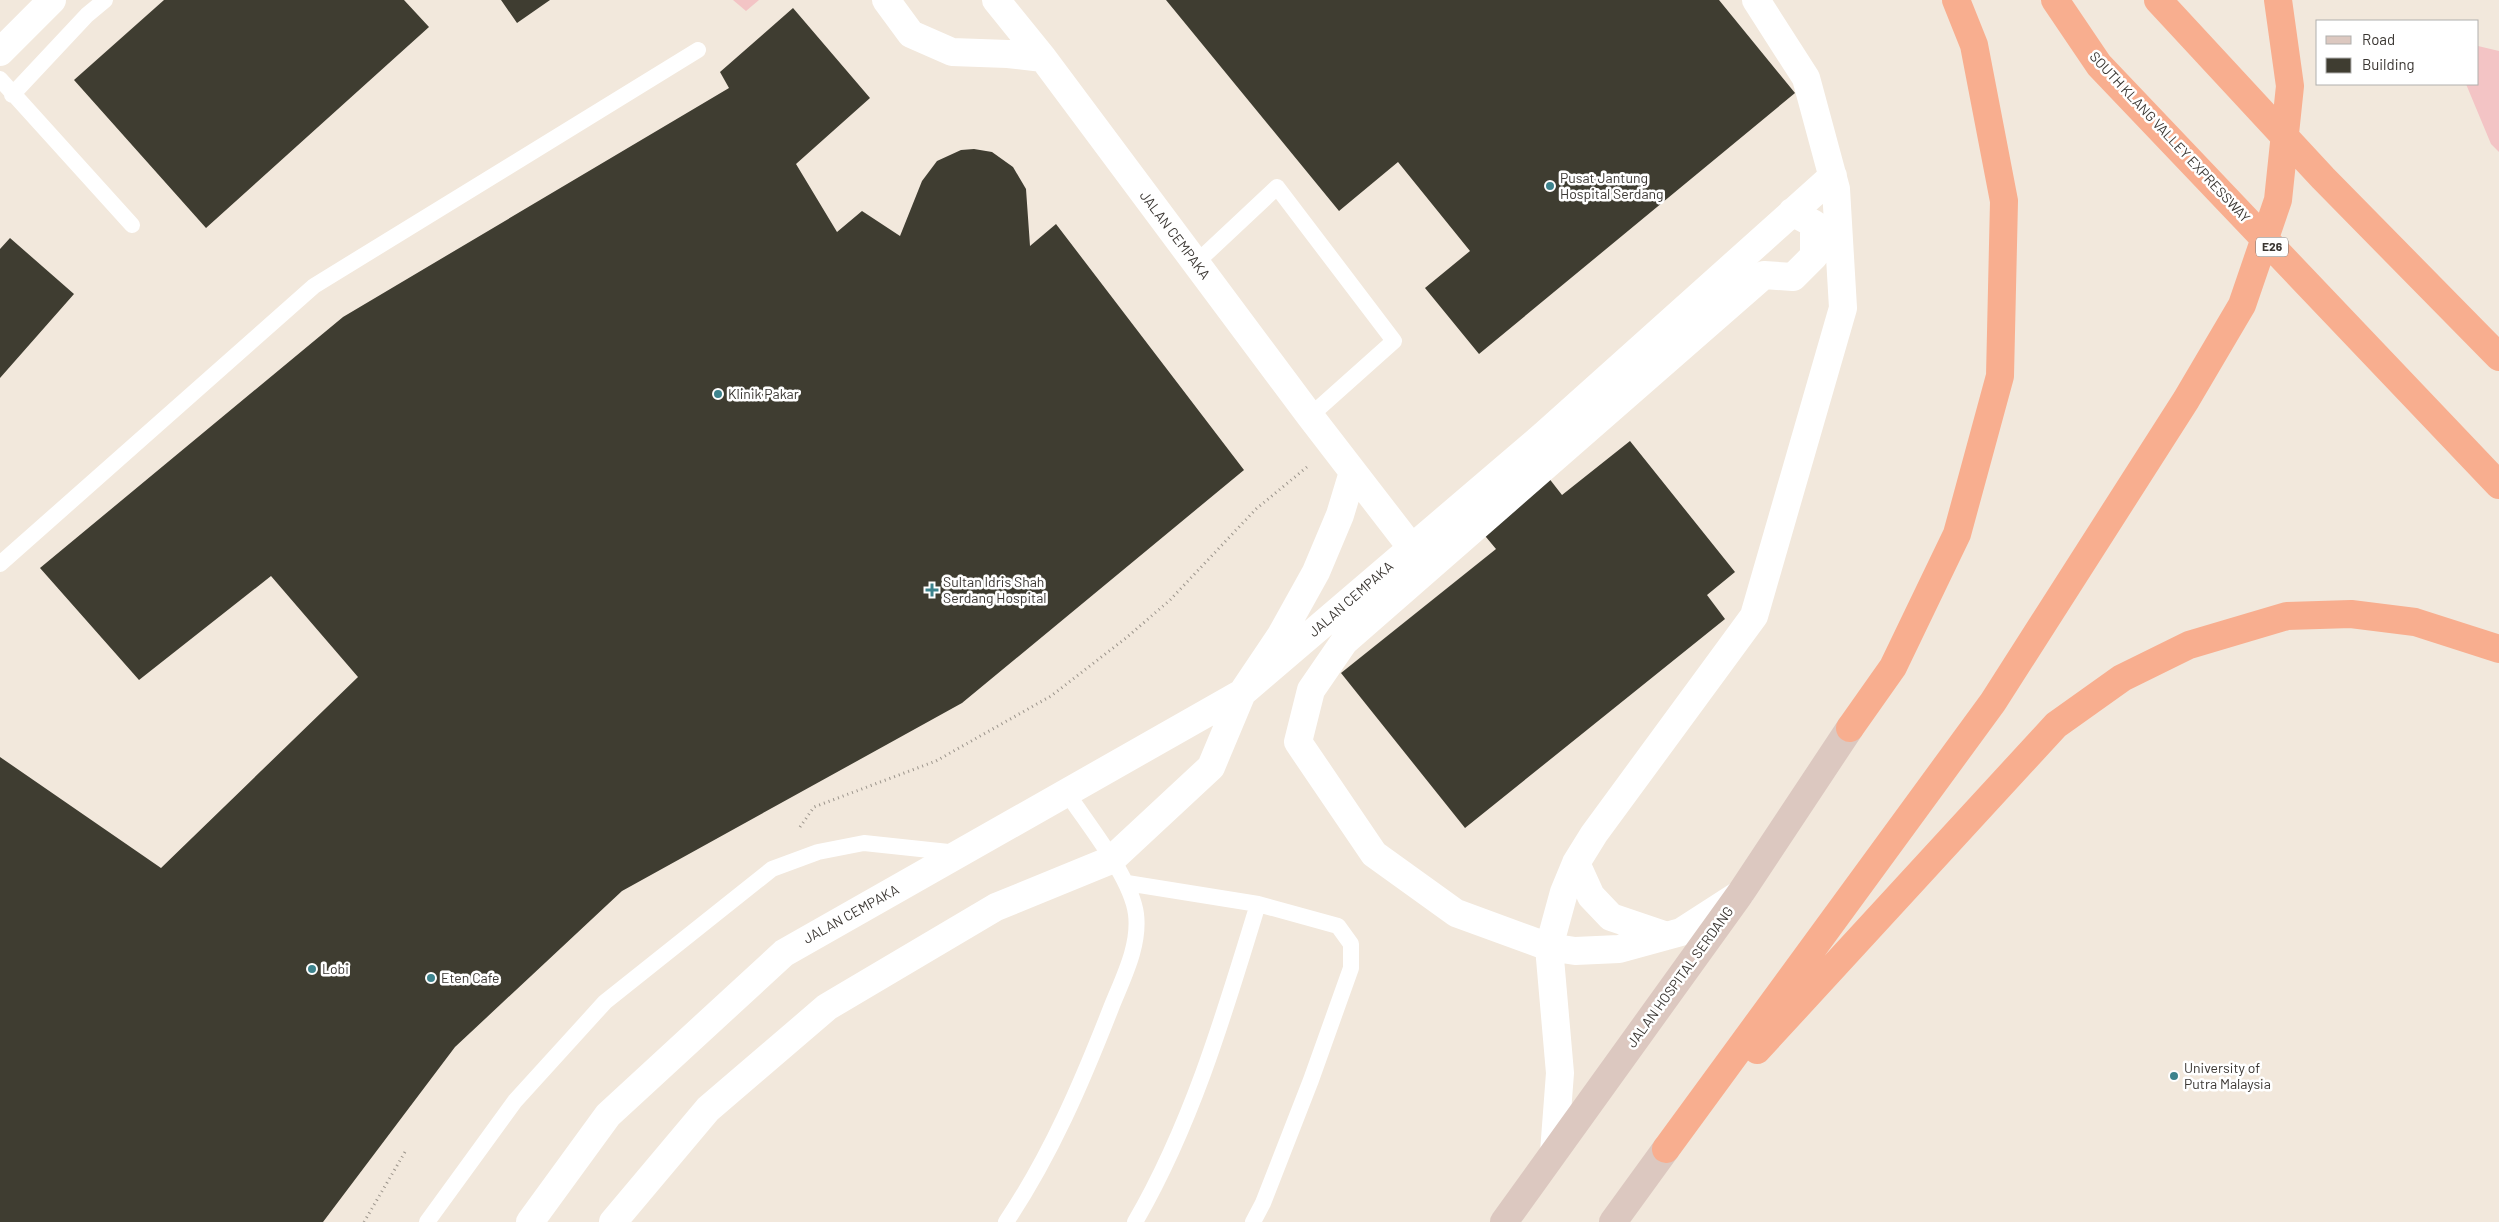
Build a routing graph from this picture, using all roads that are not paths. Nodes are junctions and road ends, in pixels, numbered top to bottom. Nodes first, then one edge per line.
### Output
1 (52, 0) edge
2 (105, 0) edge
3 (886, 0) edge
4 (996, 0) edge
5 (1756, 0) edge
6 (1956, 0) edge
7 (2055, 0) edge
8 (2158, 0) edge
9 (2278, 0) edge
10 (698, 50) dead end
11 (0, 52) edge
12 (1043, 58) junction
13 (0, 79) edge
14 (12, 94) junction
15 (1832, 176) junction
16 (1792, 212) junction
17 (132, 225) dead end
18 (1196, 263) junction
19 (2499, 357) edge
20 (1310, 416) junction
21 (1353, 472) junction
22 (2499, 485) edge
23 (1411, 547) junction
24 (0, 564) edge
25 (2499, 649) edge
26 (1242, 693) junction
27 (1850, 728) joint
28 (1067, 793) junction
29 (960, 853) junction
30 (1111, 860) junction
31 (1576, 863) junction
32 (1127, 882) junction
33 (1740, 894) junction
34 (1258, 904) junction
35 (1667, 936) junction
36 (1549, 947) junction
37 (1666, 1149) junction
38 (1554, 1152) junction
39 (427, 1222) edge
40 (530, 1222) edge
41 (613, 1222) edge
42 (1006, 1222) edge
43 (1136, 1222) edge
44 (1253, 1222) edge
45 (1504, 1222) edge
46 (1613, 1222) edge

1 - 11 street
2 - 14 lane
3 - 12 street
4 - 12 street, JALAN CEMPAKA
5 - 15 street
6 - 27 highway
7 - 22 highway, SOUTH KLANG VALLEY EXPRESSWAY / E26
8 - 19 highway
9 - 37 highway
10 - 24 lane
12 - 18 street, JALAN CEMPAKA
13 - 14 lane
14 - 17 lane
15 - 16 street
15 - 31 street
16 - 23 street
16 - 36 street
18 - 20 street, JALAN CEMPAKA
18 - 20 lane
20 - 21 street, JALAN CEMPAKA
21 - 23 street, JALAN CEMPAKA
21 - 26 street, JALAN CEMPAKA
23 - 26 street, JALAN CEMPAKA
25 - 37 highway
26 - 28 street, JALAN CEMPAKA
26 - 30 street, JALAN CEMPAKA
27 - 33 main road, JALAN HOSPITAL SERDANG
28 - 29 street, JALAN CEMPAKA
28 - 30 lane
29 - 39 lane
29 - 40 street, JALAN CEMPAKA
30 - 32 lane
30 - 41 street, JALAN CEMPAKA
31 - 35 street
31 - 36 street
32 - 34 lane
32 - 42 lane
33 - 35 street
33 - 38 main road, JALAN HOSPITAL SERDANG
34 - 43 lane
34 - 44 lane
35 - 36 street
36 - 38 street
37 - 46 main road
38 - 45 main road, JALAN HOSPITAL SERDANG

